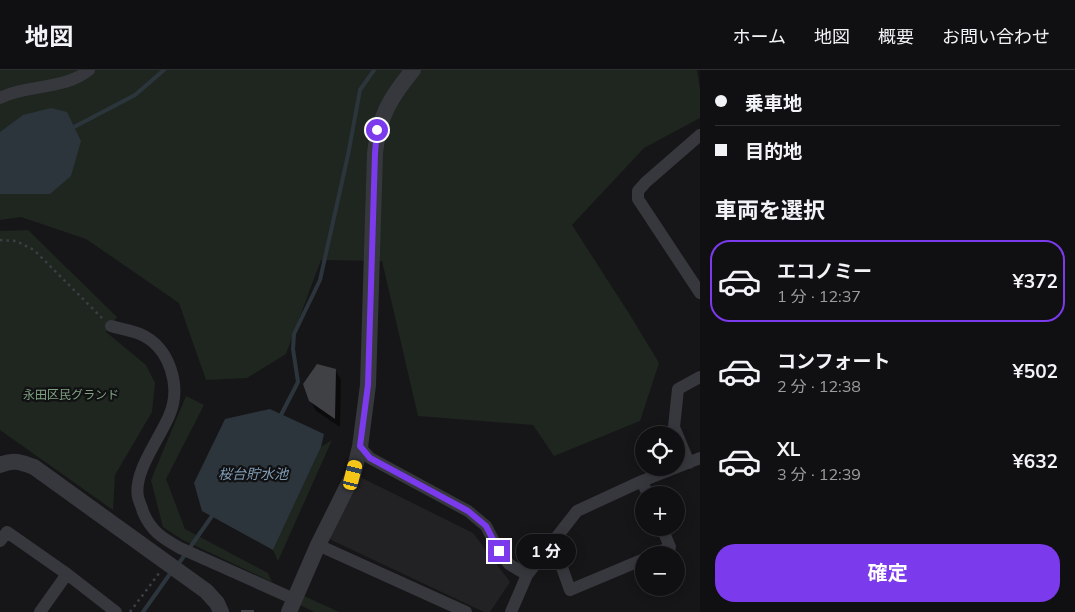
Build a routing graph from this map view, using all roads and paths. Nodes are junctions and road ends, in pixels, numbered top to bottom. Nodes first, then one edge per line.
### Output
1 (89, 70) edge
2 (413, 70) edge
3 (0, 98) edge
4 (700, 136) edge
5 (0, 240) edge
6 (700, 293) edge
7 (110, 326) joint
8 (700, 377) edge
9 (360, 446) junction
10 (694, 461) edge
11 (0, 465) edge
12 (642, 481) junction
13 (644, 486) edge
14 (0, 541) edge
15 (553, 542) junction
16 (318, 545) junction
17 (167, 563) junction
18 (635, 563) edge
19 (67, 574) junction
20 (527, 575) junction
21 (292, 606) edge
22 (40, 612) edge
23 (116, 612) edge
24 (130, 612) edge
25 (221, 612) edge
26 (466, 612) edge
27 (511, 612) edge

1 - 3 street
2 - 9 street
4 - 6 street
5 - 7 path
7 - 21 street
8 - 10 street
9 - 16 street
9 - 20 street
10 - 12 street
11 - 17 street
12 - 13 street
12 - 15 street
14 - 19 street
15 - 18 street
15 - 20 street
16 - 21 street
16 - 26 street
17 - 24 path
17 - 25 street
19 - 22 street
19 - 23 street
20 - 27 street

